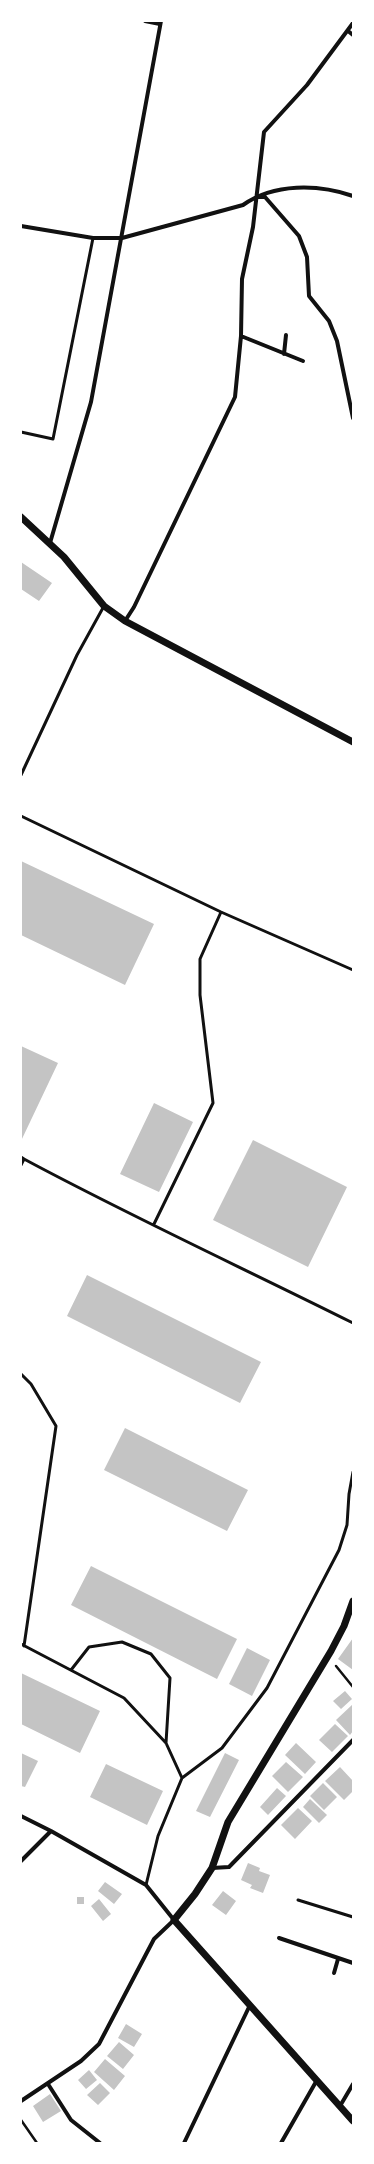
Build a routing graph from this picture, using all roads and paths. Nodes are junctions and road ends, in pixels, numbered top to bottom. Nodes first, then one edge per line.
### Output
1 (145, 21) edge
2 (161, 23) edge
3 (353, 23) edge
4 (348, 31) junction
5 (353, 35) edge
6 (255, 196) junction
7 (353, 196) edge
8 (21, 226) edge
9 (93, 238) junction
10 (122, 238) junction
11 (286, 335) dead end
12 (241, 336) junction
13 (284, 354) junction
14 (303, 361) dead end
15 (353, 418) edge
16 (21, 432) edge
17 (21, 517) edge
18 (50, 543) junction
19 (104, 606) junction
20 (125, 621) junction
21 (353, 742) edge
22 (21, 775) edge
23 (21, 816) edge
24 (221, 912) junction
25 (353, 970) edge
26 (22, 1158) edge
27 (21, 1165) edge
28 (154, 1224) junction
29 (353, 1323) edge
30 (21, 1374) edge
31 (353, 1472) edge
32 (353, 1601) edge
33 (22, 1645) edge
34 (327, 1659) junction
35 (71, 1670) junction
36 (353, 1687) edge
37 (353, 1740) edge
38 (166, 1743) junction
39 (182, 1778) junction
40 (21, 1816) edge
41 (51, 1831) junction
42 (21, 1861) edge
43 (212, 1868) junction
44 (146, 1885) junction
45 (298, 1900) dead end
46 (353, 1917) edge
47 (174, 1920) junction
48 (279, 1938) dead end
49 (338, 1959) junction
50 (353, 1963) edge
51 (334, 1973) dead end
52 (250, 2006) junction
53 (317, 2080) junction
54 (48, 2084) junction
55 (353, 2084) edge
56 (21, 2101) edge
57 (340, 2106) junction
58 (21, 2120) edge
59 (353, 2120) edge
60 (36, 2143) edge
61 (100, 2143) edge
62 (184, 2143) edge
63 (281, 2143) edge

1 - 2 street
2 - 10 street
3 - 4 street
4 - 5 street
4 - 6 street
6 - 7 street
6 - 10 street
6 - 12 street
6 - 15 street
8 - 9 street
9 - 10 street
9 - 16 lane
10 - 18 street
11 - 13 street
12 - 13 street
12 - 20 street
13 - 14 street
17 - 18 street
18 - 19 street
19 - 20 street
19 - 22 lane
20 - 21 street
23 - 24 lane
24 - 25 lane
24 - 28 lane
26 - 27 lane
26 - 28 lane
28 - 29 lane
30 - 33 lane
31 - 39 lane
32 - 34 street
33 - 35 lane
34 - 36 path
34 - 43 street
35 - 38 lane
35 - 38 lane
37 - 43 street
38 - 39 lane
39 - 44 lane
40 - 41 street
41 - 42 street
41 - 44 street
43 - 47 street
44 - 47 street
45 - 46 lane
47 - 52 street
47 - 54 street
48 - 49 street
49 - 50 street
49 - 51 street
52 - 53 street
52 - 62 street
53 - 57 street
53 - 63 street
54 - 56 street
54 - 61 street
55 - 57 street
57 - 59 street
58 - 60 path

